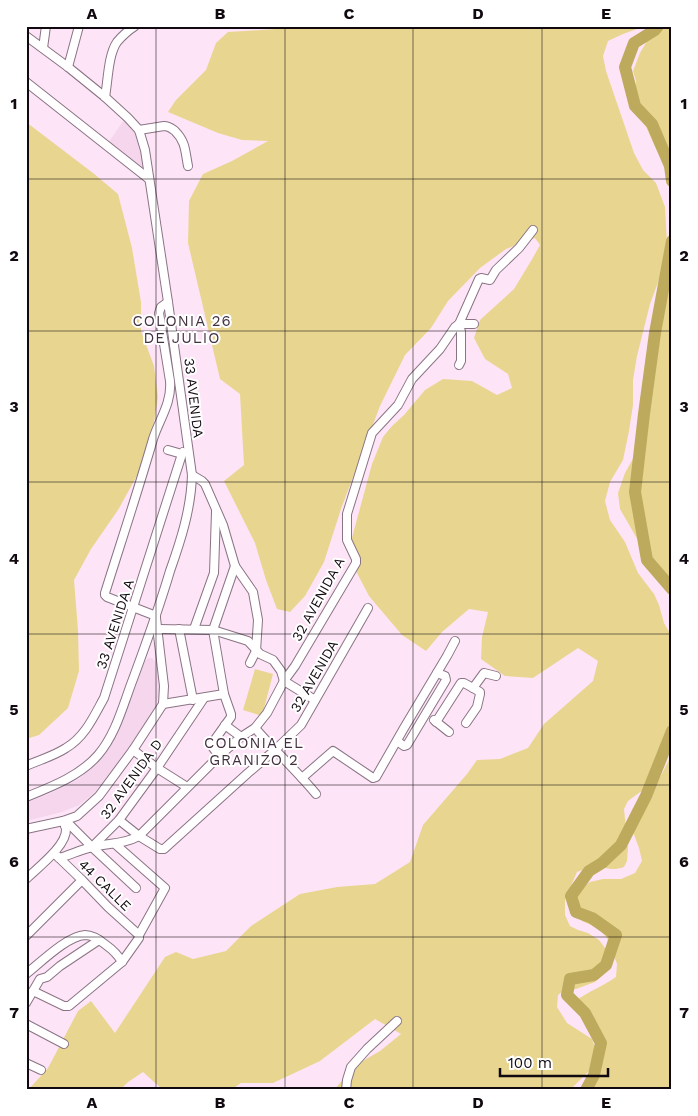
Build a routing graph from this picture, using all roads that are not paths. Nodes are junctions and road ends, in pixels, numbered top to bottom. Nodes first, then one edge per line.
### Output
1 (46, 26) edge
2 (79, 26) edge
3 (136, 26) edge
4 (26, 36) edge
5 (43, 48) junction
6 (68, 67) junction
7 (26, 82) edge
8 (105, 97) junction
9 (139, 130) junction
10 (188, 166) dead end
11 (149, 179) junction
12 (533, 230) dead end
13 (492, 277) junction
14 (500, 282) dead end
15 (168, 302) junction
16 (459, 324) junction
17 (474, 324) dead end
18 (459, 365) dead end
19 (187, 444) junction
20 (168, 450) dead end
21 (182, 454) junction
22 (192, 475) junction
23 (216, 507) junction
24 (235, 566) junction
25 (133, 606) junction
26 (368, 608) dead end
27 (156, 616) junction
28 (158, 629) junction
29 (180, 629) junction
30 (194, 629) junction
31 (213, 630) junction
32 (148, 638) junction
33 (158, 641) junction
34 (454, 641) dead end
35 (256, 651) junction
36 (250, 663) dead end
37 (437, 673) junction
38 (496, 676) dead end
39 (284, 681) junction
40 (473, 688) junction
41 (224, 694) junction
42 (204, 698) junction
43 (193, 700) junction
44 (315, 700) junction
45 (163, 704) junction
46 (426, 715) junction
47 (436, 722) junction
48 (466, 723) dead end
49 (225, 725) junction
50 (255, 728) junction
51 (449, 732) dead end
52 (241, 737) junction
53 (397, 740) junction
54 (133, 750) junction
55 (275, 750) junction
56 (219, 756) junction
57 (26, 766) edge
58 (156, 768) junction
59 (302, 778) junction
60 (187, 786) junction
61 (316, 794) dead end
62 (26, 797) edge
63 (119, 820) junction
64 (64, 824) junction
65 (27, 829) edge
66 (139, 836) junction
67 (114, 844) junction
68 (92, 847) junction
69 (57, 856) junction
70 (26, 879) edge
71 (82, 880) junction
72 (136, 888) dead end
73 (139, 935) junction
74 (26, 936) edge
75 (99, 940) junction
76 (122, 962) junction
77 (30, 971) edge
78 (41, 978) junction
79 (33, 991) junction
80 (26, 1003) edge
81 (397, 1021) dead end
82 (26, 1024) edge
83 (64, 1044) dead end
84 (26, 1062) edge
85 (41, 1070) dead end
86 (346, 1090) edge

1 - 5 street
2 - 6 street
3 - 8 street
4 - 5 street, 33 AVENIDA
5 - 6 street, 33 AVENIDA
6 - 8 street, 33 AVENIDA
7 - 11 street
8 - 9 street, 33 AVENIDA
9 - 10 street
9 - 11 street, 33 AVENIDA
11 - 15 street, 33 AVENIDA
12 - 13 street, 32 AVENIDA A
13 - 14 street
13 - 16 street, 32 AVENIDA A
15 - 19 street, 33 AVENIDA
15 - 25 street
16 - 17 street
16 - 18 street
16 - 39 street, 32 AVENIDA A
19 - 21 street, 33 AVENIDA A
19 - 22 street, 33 AVENIDA
20 - 21 street
21 - 25 street, 33 AVENIDA A
22 - 23 street
22 - 27 street, 33 AVENIDA
23 - 24 street
23 - 30 street
24 - 31 street
24 - 35 street
25 - 27 street
25 - 57 street, 33 AVENIDA A
26 - 44 street, 32 AVENIDA
27 - 28 street, 33 AVENIDA
27 - 32 street, 33 AVENIDA
28 - 29 street
28 - 33 street, 33 AVENIDA
29 - 30 street
29 - 43 street
30 - 31 street
31 - 35 street
31 - 41 street
32 - 33 street
32 - 62 street, 33 AVENIDA
33 - 45 street, 33 AVENIDA
34 - 37 street
35 - 36 street
35 - 39 street
37 - 46 street
37 - 53 street
38 - 40 street
39 - 44 street
39 - 50 street, 32 AVENIDA A
40 - 47 street
40 - 48 street
41 - 42 street
41 - 49 street
42 - 43 street
42 - 58 street, 32 AVENIDA D
43 - 45 street
44 - 55 street, 32 AVENIDA
45 - 54 street
46 - 47 street
46 - 53 street
47 - 51 street
49 - 52 street
49 - 56 street
50 - 52 street, 32 AVENIDA A
50 - 55 street
52 - 56 street, 32 AVENIDA A
53 - 59 street
54 - 58 street
54 - 64 street
55 - 59 street
55 - 66 street, 32 AVENIDA
56 - 60 street, 32 AVENIDA A
58 - 60 street
58 - 63 street, 32 AVENIDA D
59 - 61 street
60 - 66 street, 32 AVENIDA A
63 - 66 street
63 - 68 street, 32 AVENIDA D
64 - 65 street
64 - 68 street
64 - 69 street
66 - 67 street
67 - 68 street
67 - 73 street
68 - 69 street
68 - 72 street
69 - 70 street
69 - 71 street, 44 CALLE
71 - 73 street, 44 CALLE
71 - 74 street
73 - 76 street
75 - 76 street
75 - 77 street
75 - 78 street
76 - 79 street
77 - 78 street
78 - 79 street
79 - 80 street
81 - 86 street
82 - 83 street
84 - 85 street

